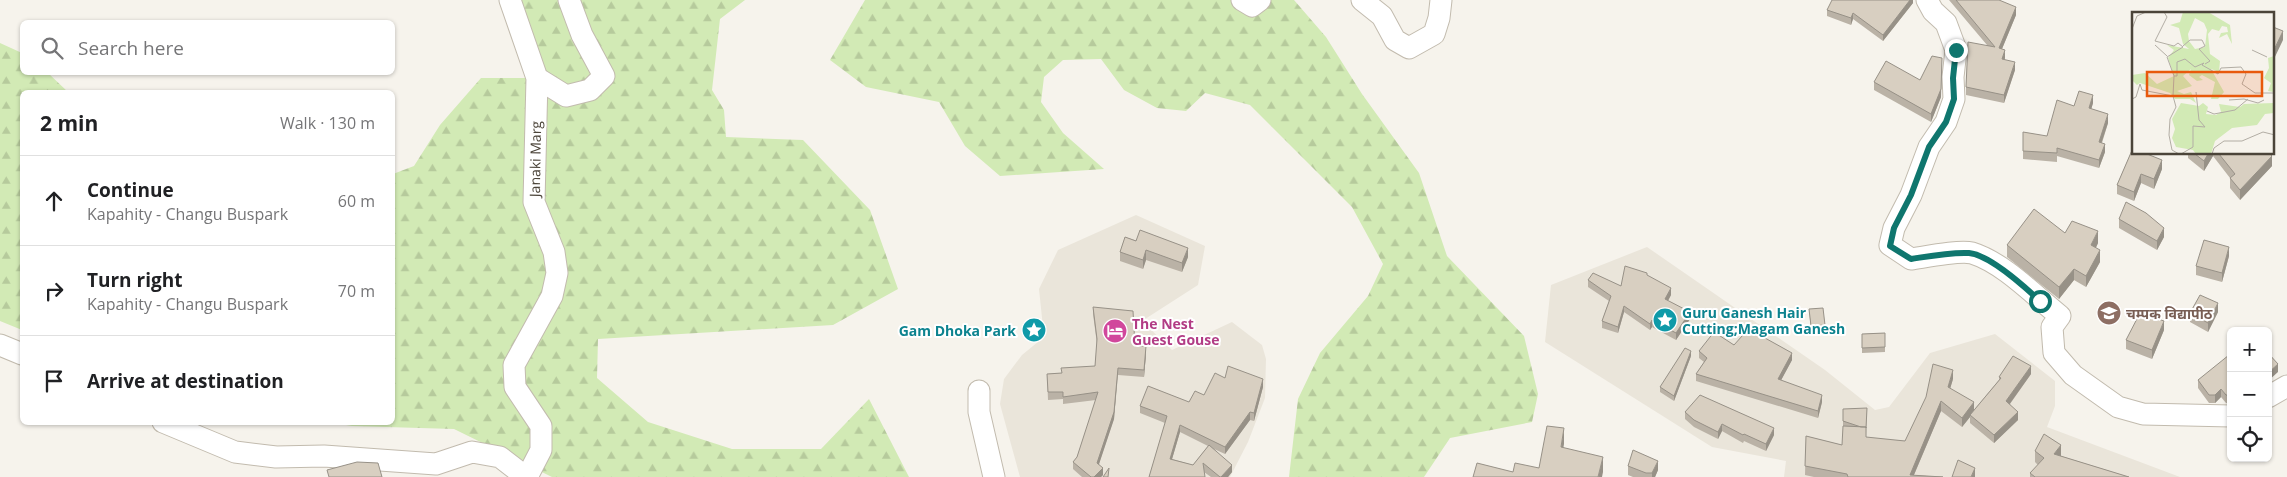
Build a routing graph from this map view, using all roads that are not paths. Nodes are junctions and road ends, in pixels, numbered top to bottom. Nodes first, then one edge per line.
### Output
1 (510, 0) edge
2 (569, 0) edge
3 (1242, 0) edge
4 (1260, 0) edge
5 (1362, 0) edge
6 (1441, 0) edge
7 (1930, 4) edge
8 (537, 78) junction
9 (0, 345) edge
10 (20, 353) edge
11 (2287, 386) edge
12 (979, 391) dead end
13 (2272, 395) edge
14 (2227, 416) edge
15 (170, 425) edge
16 (526, 477) edge
17 (994, 477) edge

1 - 8 street, Janaki Marg
2 - 8 street
3 - 4 street
5 - 6 street
7 - 14 street
8 - 16 street, Janaki Marg
9 - 10 street
11 - 13 street
12 - 17 street
15 - 16 street

